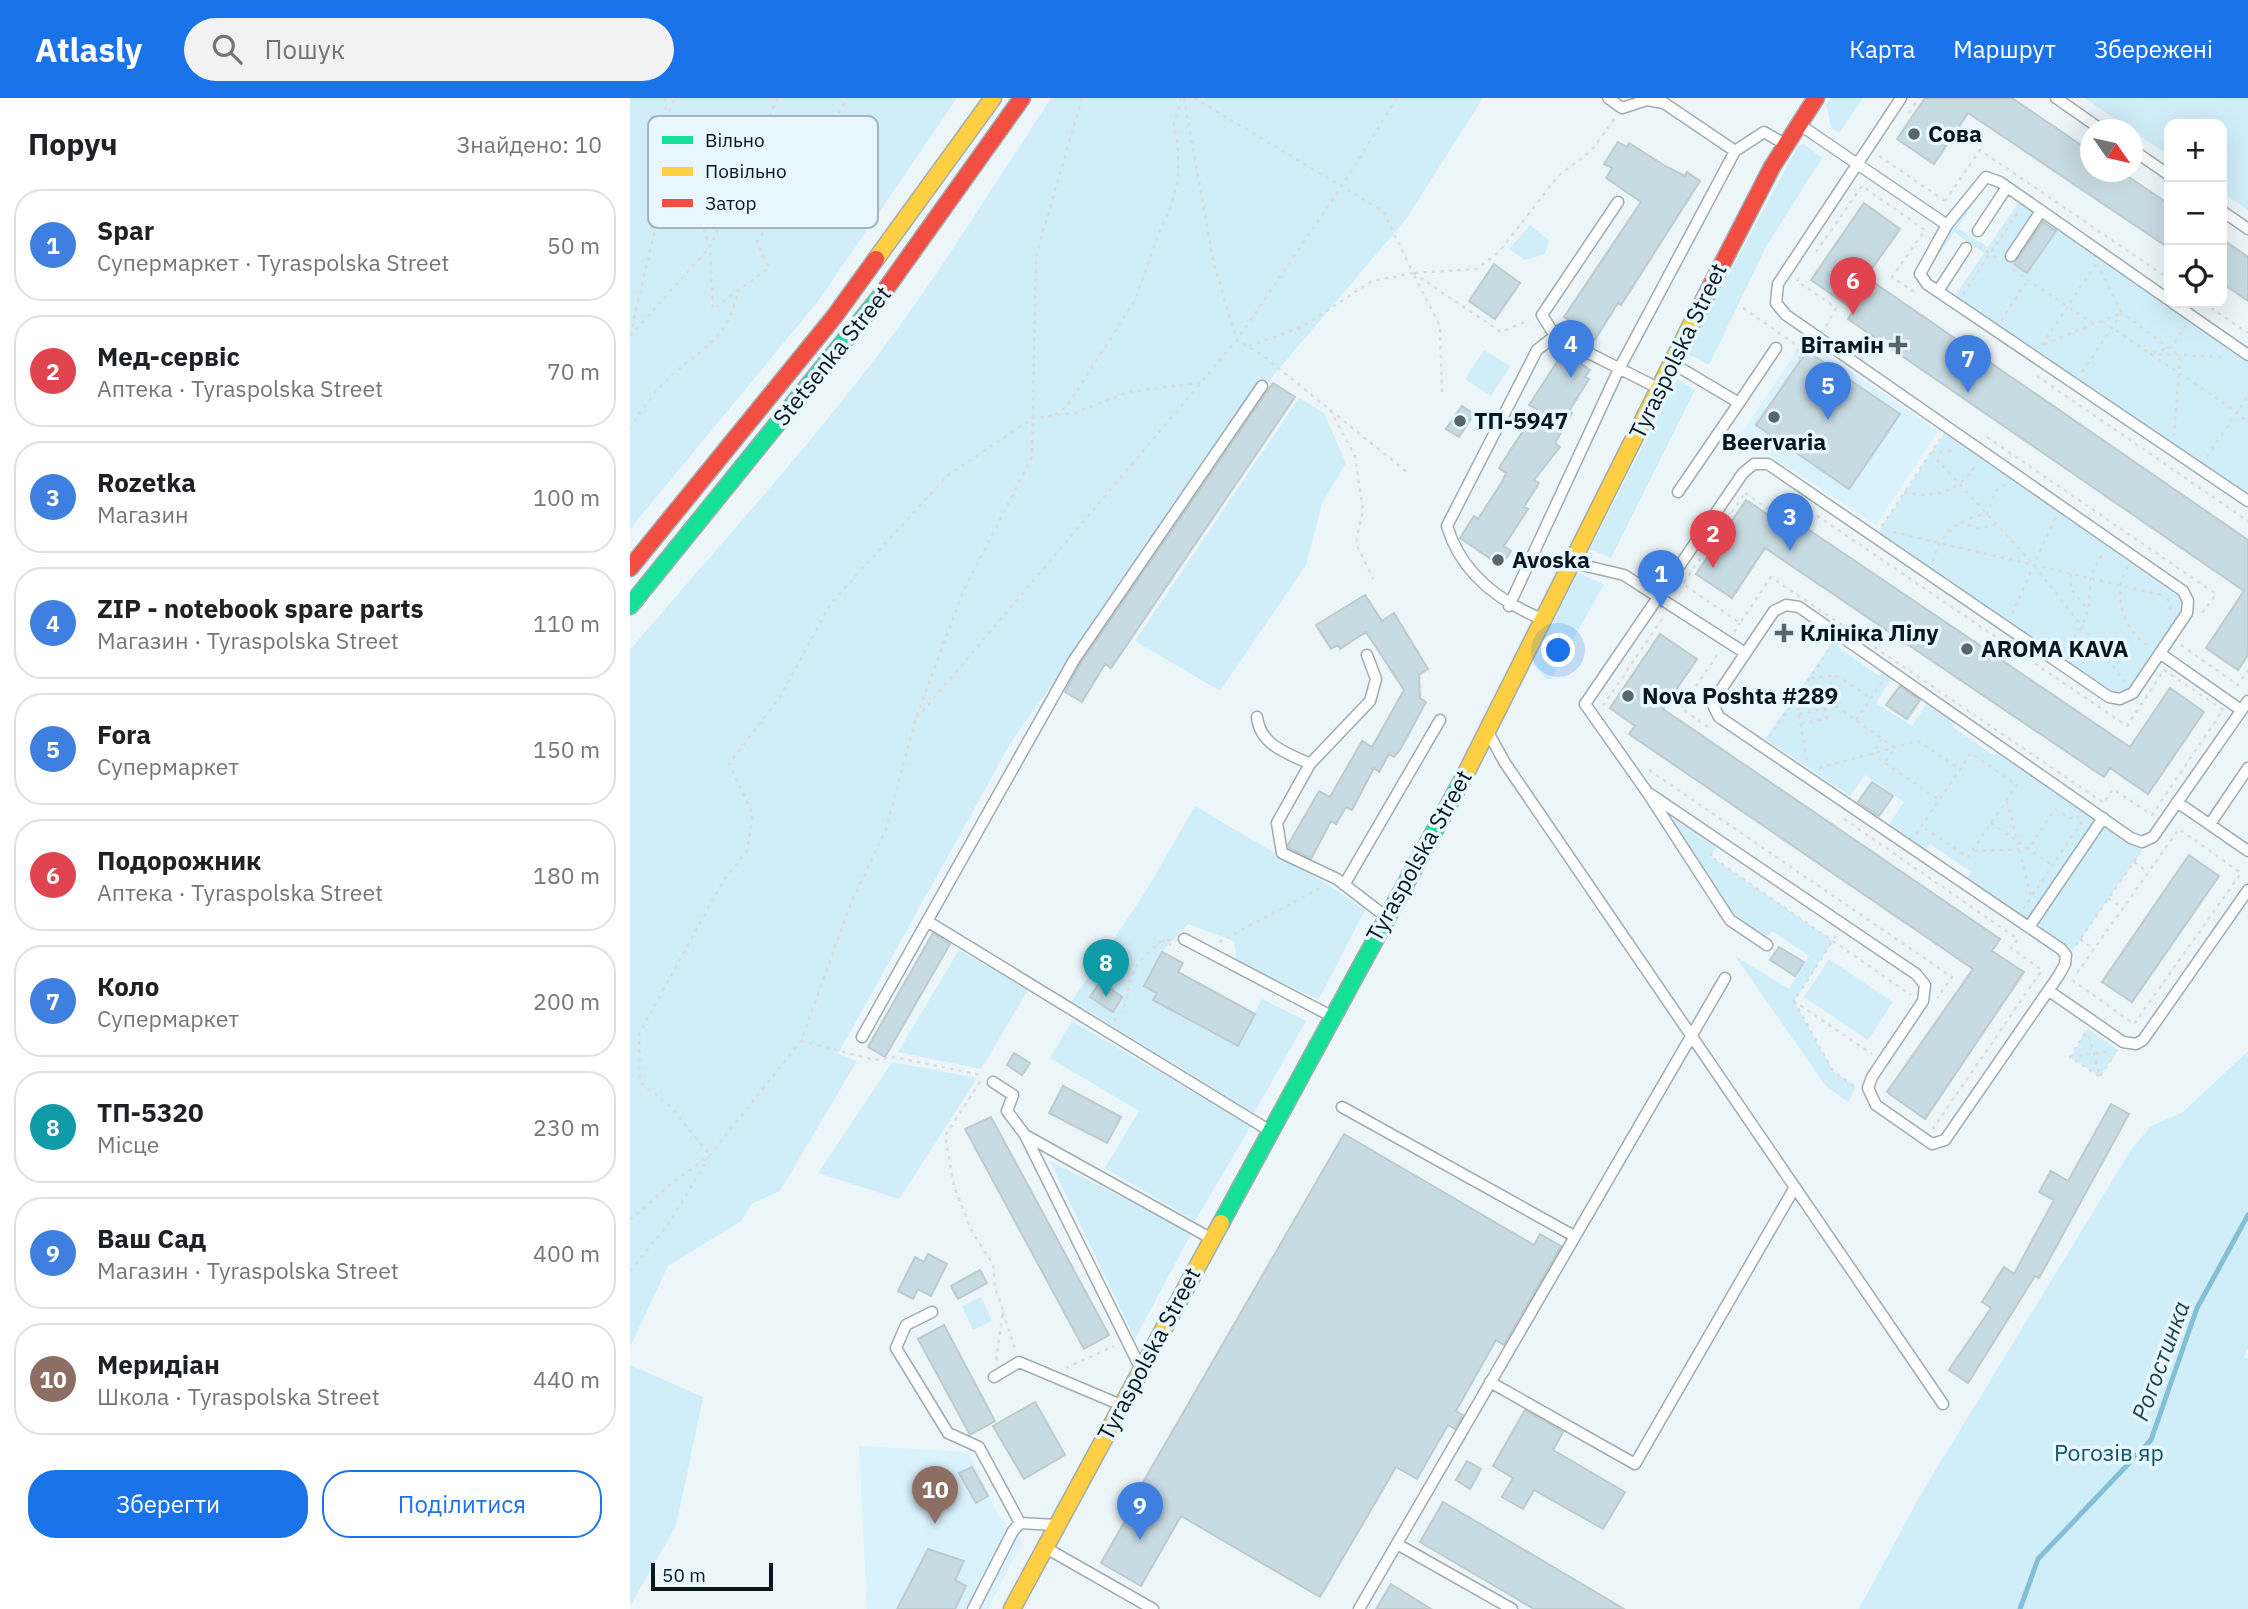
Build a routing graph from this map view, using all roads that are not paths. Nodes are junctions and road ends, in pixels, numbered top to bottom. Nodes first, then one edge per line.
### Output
1 (993, 98) edge
2 (1023, 98) edge
3 (1608, 98) edge
4 (1816, 98) edge
5 (1901, 98) edge
6 (2056, 98) edge
7 (1666, 100) edge
8 (2086, 119) edge
9 (1799, 124) junction
10 (1786, 144) junction
11 (1735, 151) junction
12 (2143, 157) edge
13 (1858, 164) junction
14 (2164, 172) edge
15 (2007, 187) junction
16 (1618, 202) dead end
17 (2041, 211) junction
18 (2227, 214) edge
19 (1947, 225) junction
20 (2248, 229) edge
21 (1978, 231) dead end
22 (1969, 245) road end
23 (2011, 256) dead end
24 (1938, 291) junction
25 (2164, 298) edge
26 (2180, 308) edge
27 (1555, 336) junction
28 (1776, 348) dead end
29 (2248, 355) edge
30 (1672, 363) junction
31 (1619, 369) junction
32 (1262, 386) dead end
33 (1659, 389) junction
34 (1739, 403) junction
35 (1678, 492) dead end
36 (2248, 500) edge
37 (1572, 563) junction
38 (630, 568) edge
39 (1658, 595) junction
40 (630, 606) edge
41 (1509, 606) junction
42 (1544, 620) junction
43 (2158, 651) junction
44 (1745, 653) junction
45 (1367, 655) dead end
46 (2248, 701) edge
47 (2241, 710) junction
48 (1257, 717) dead end
49 (1440, 720) dead end
50 (1488, 732) junction
51 (1310, 764) junction
52 (2248, 768) edge
53 (1647, 792) junction
54 (2177, 802) junction
55 (2103, 818) junction
56 (2210, 824) junction
57 (2248, 851) edge
58 (1340, 882) junction
59 (2248, 890) edge
60 (1385, 916) junction
61 (927, 921) junction
62 (2029, 927) junction
63 (1184, 939) road end
64 (1767, 945) dead end
65 (1726, 978) dead end
66 (2049, 991) junction
67 (1333, 1017) junction
68 (1691, 1034) junction
69 (862, 1037) dead end
70 (993, 1082) dead end
71 (1342, 1107) dead end
72 (1270, 1131) junction
73 (1025, 1135) junction
74 (1795, 1187) junction
75 (1574, 1236) junction
76 (1212, 1239) junction
77 (932, 1312) dead end
78 (1140, 1369) junction
79 (994, 1377) road end
80 (1490, 1382) junction
81 (1943, 1404) dead end
82 (1121, 1405) junction
83 (1020, 1523) junction
84 (1058, 1525) junction
85 (1398, 1544) junction
86 (1046, 1548) junction
87 (973, 1609) edge
88 (1012, 1609) edge
89 (1153, 1609) edge
90 (1359, 1609) edge
91 (1512, 1609) edge

1 - 38 street, Stetsenka Street
2 - 40 street, Stetsenka Street
3 - 7 lane
4 - 9 street, Tyraspolska Street
5 - 13 lane
6 - 8 lane
7 - 11 lane
9 - 10 street, Tyraspolska Street
9 - 13 lane
10 - 11 lane
10 - 30 street, Tyraspolska Street
11 - 31 lane
12 - 14 lane
13 - 19 lane
13 - 43 lane
15 - 17 lane
15 - 19 lane
15 - 21 lane
16 - 27 lane
17 - 23 lane
17 - 25 lane
18 - 20 lane
19 - 24 lane
22 - 24 lane
24 - 36 lane
26 - 29 lane
27 - 31 lane
27 - 41 lane
28 - 34 lane
30 - 33 street, Tyraspolska Street
30 - 34 lane
31 - 33 lane
31 - 41 lane
32 - 61 lane
33 - 37 street, Tyraspolska Street
34 - 35 lane
37 - 39 lane
37 - 42 street, Tyraspolska Street
39 - 43 lane
39 - 44 lane
39 - 53 lane
41 - 42 lane
42 - 50 street, Tyraspolska Street
43 - 47 lane
44 - 55 lane
44 - 62 lane
45 - 51 lane
46 - 47 lane
47 - 54 lane
48 - 51 lane
49 - 58 lane
50 - 60 street, Tyraspolska Street
50 - 68 lane
51 - 58 lane
52 - 56 lane
53 - 64 lane
53 - 66 lane
54 - 55 lane
54 - 56 lane
55 - 62 lane
56 - 57 lane
58 - 60 lane
59 - 66 lane
60 - 67 street, Tyraspolska Street
61 - 69 lane
61 - 72 lane
62 - 66 lane
63 - 67 lane
65 - 68 lane
67 - 72 street, Tyraspolska Street
68 - 74 lane
68 - 75 lane
70 - 73 lane
71 - 75 lane
72 - 76 street, Tyraspolska Street
73 - 76 lane
73 - 78 lane
74 - 80 lane
74 - 81 lane
75 - 80 lane
76 - 78 street, Tyraspolska Street
77 - 83 lane
78 - 82 street, Tyraspolska Street
79 - 82 lane
80 - 85 lane
82 - 84 street, Tyraspolska Street
83 - 84 lane
83 - 87 lane
84 - 86 street, Tyraspolska Street
85 - 90 lane
85 - 91 lane
86 - 88 street, Tyraspolska Street
86 - 89 lane

